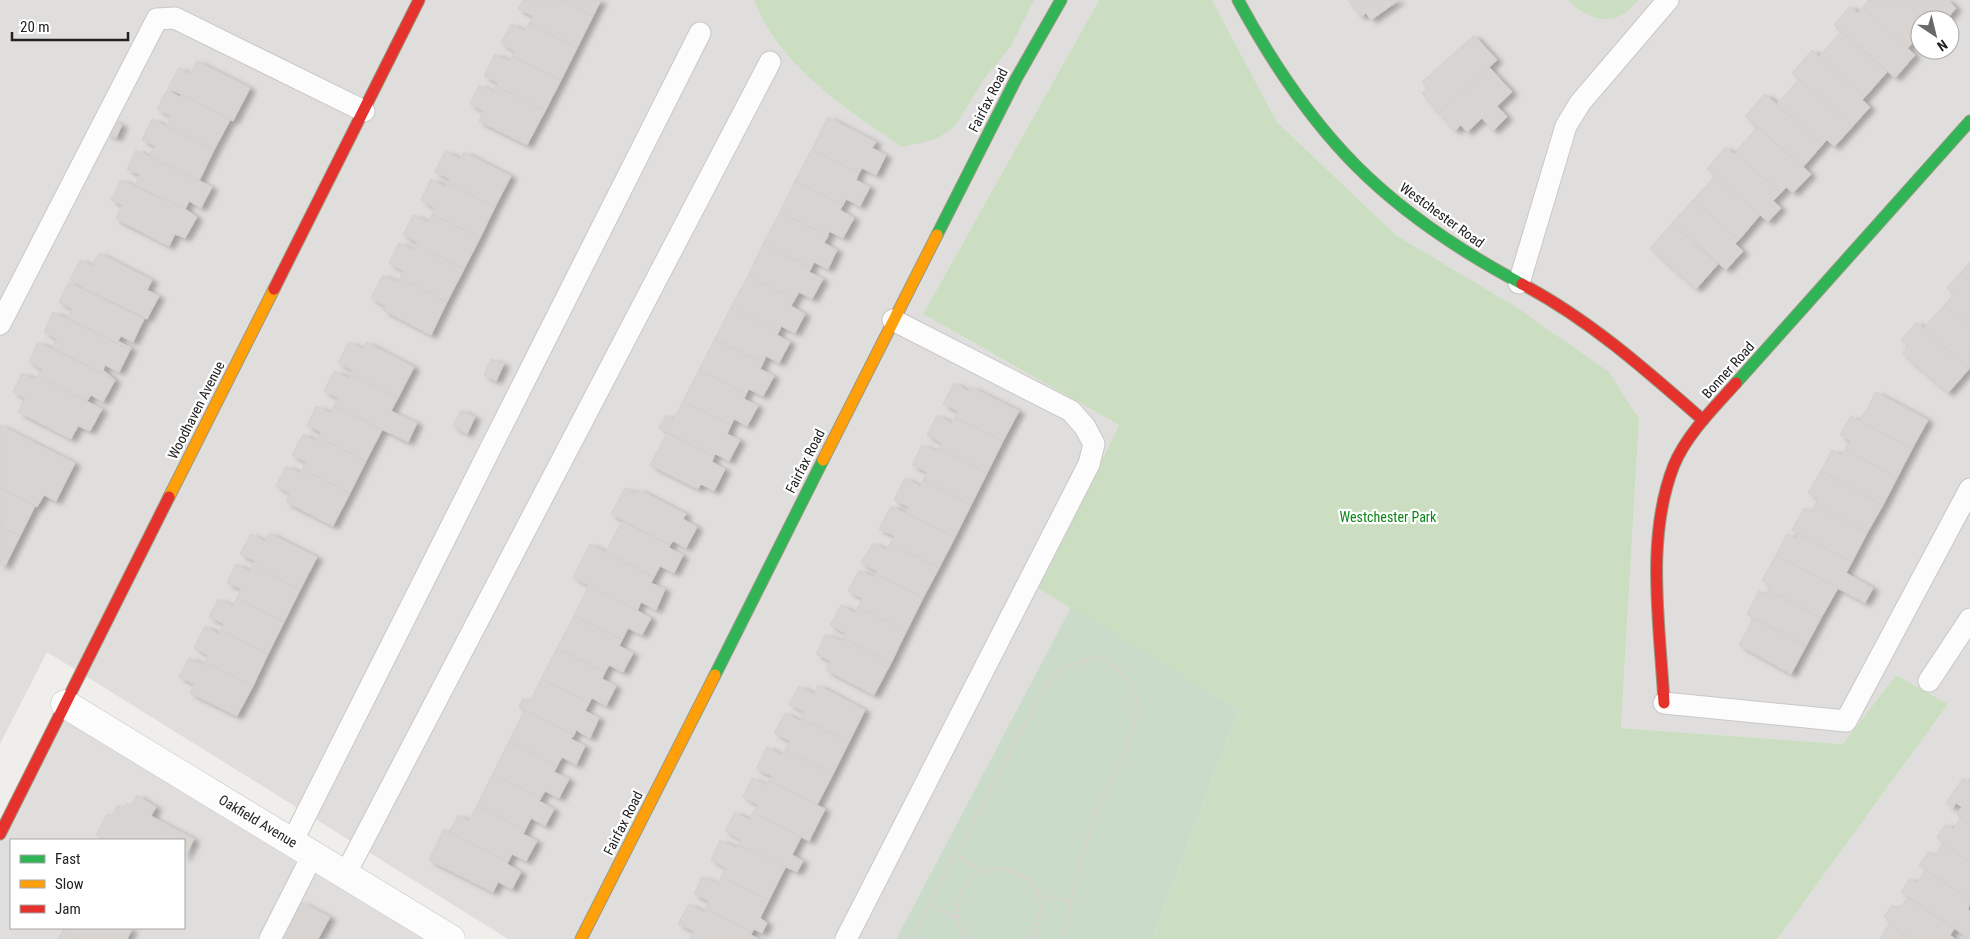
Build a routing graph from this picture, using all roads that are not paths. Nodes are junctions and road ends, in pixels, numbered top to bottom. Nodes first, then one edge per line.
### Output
1 (420, 0) edge
2 (1061, 0) edge
3 (1238, 0) edge
4 (1668, 0) edge
5 (700, 33) dead end
6 (770, 62) dead end
7 (364, 111) junction
8 (1970, 121) edge
9 (1519, 283) junction
10 (893, 320) junction
11 (0, 324) edge
12 (1703, 420) junction
13 (1970, 489) edge
14 (1970, 619) edge
15 (1929, 681) dead end
16 (1664, 703) joint
17 (65, 704) junction
18 (0, 834) edge
19 (303, 848) junction
20 (346, 873) junction
21 (270, 939) edge
22 (451, 939) edge
23 (581, 939) edge
24 (846, 939) edge

1 - 7 street, Woodhaven Avenue
2 - 10 street, Fairfax Road
3 - 9 street, Westchester Road
4 - 9 lane
5 - 19 lane
6 - 20 lane
7 - 11 lane
7 - 17 street, Woodhaven Avenue
8 - 12 street, Bonner Road
9 - 12 street, Westchester Road
10 - 23 street, Fairfax Road
10 - 24 lane
12 - 16 street, Bonner Road
13 - 16 lane
14 - 15 lane
17 - 18 street, Woodhaven Avenue
17 - 19 street, Oakfield Avenue
19 - 20 street, Oakfield Avenue
19 - 21 lane
20 - 22 street, Oakfield Avenue

